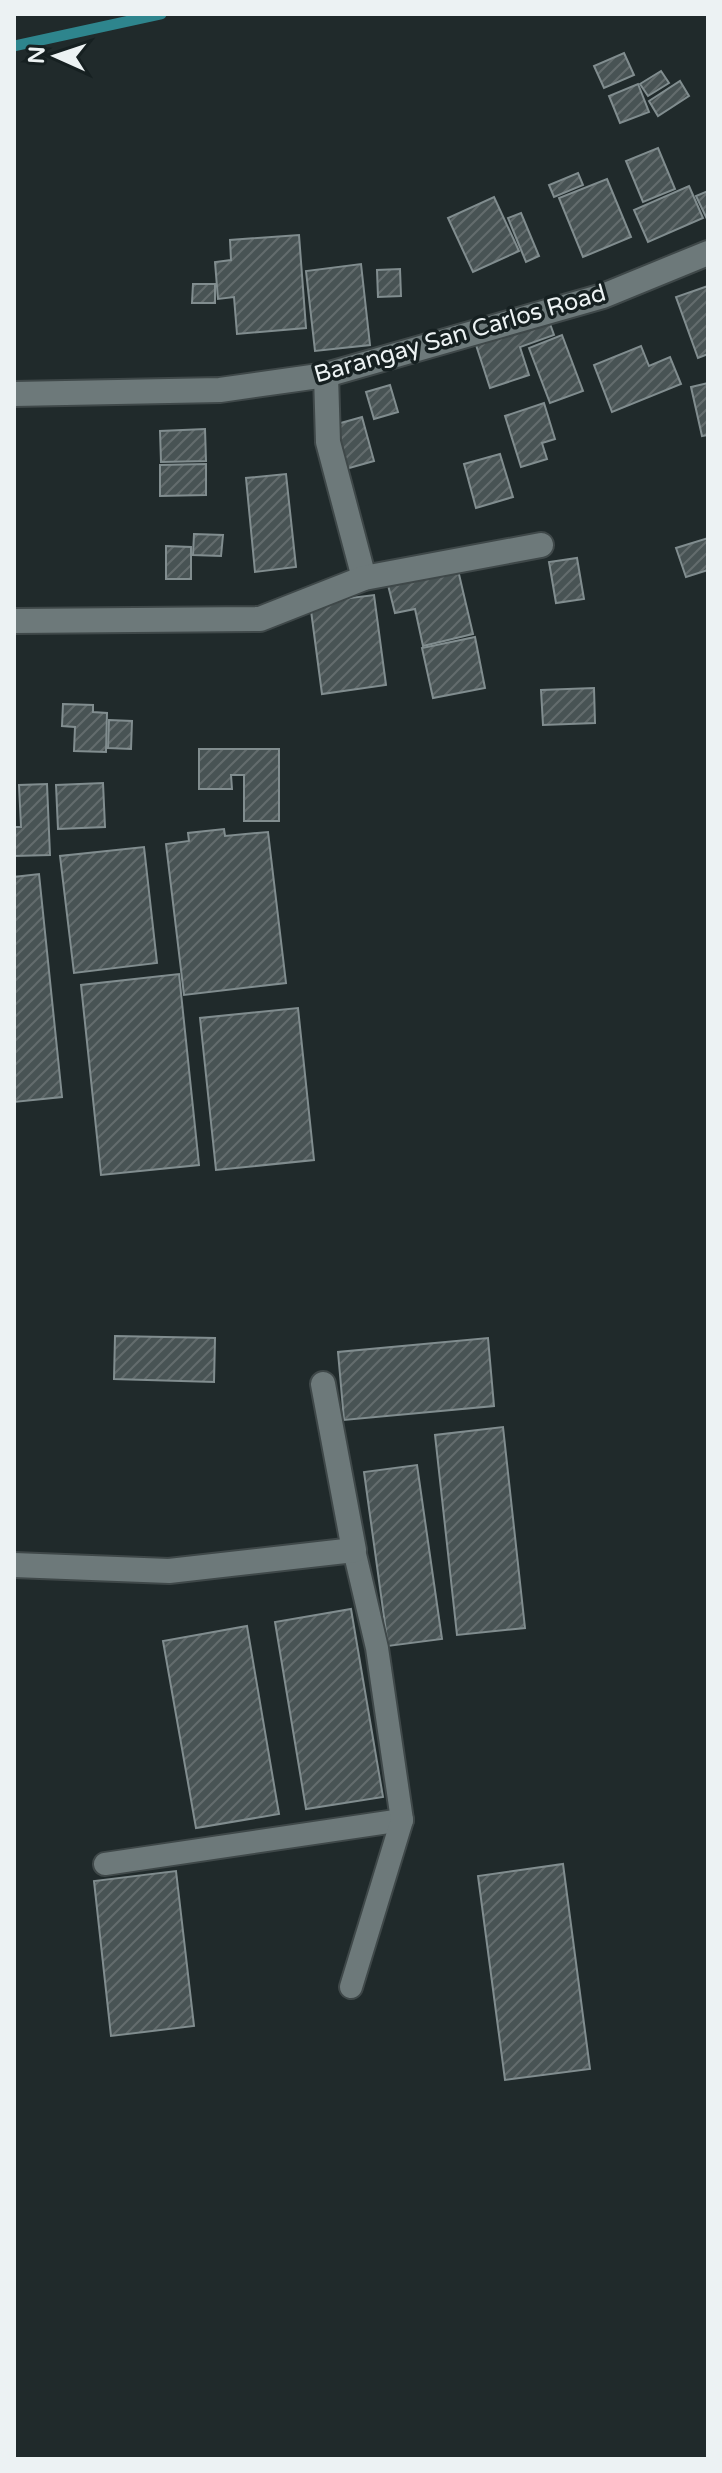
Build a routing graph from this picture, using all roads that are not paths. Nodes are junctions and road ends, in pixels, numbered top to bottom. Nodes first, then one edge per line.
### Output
1 (708, 253) edge
2 (326, 375) junction
3 (14, 394) edge
4 (541, 545) dead end
5 (364, 578) junction
6 (14, 621) edge
7 (323, 1384) dead end
8 (354, 1550) junction
9 (14, 1565) edge
10 (402, 1820) junction
11 (105, 1864) dead end
12 (351, 1987) dead end

1 - 2 street, Barangay San Carlos Road
2 - 3 street, Barangay San Carlos Road
2 - 5 street
4 - 5 street
5 - 6 street
7 - 8 street
8 - 9 street
8 - 10 lane
10 - 11 lane
10 - 12 lane

